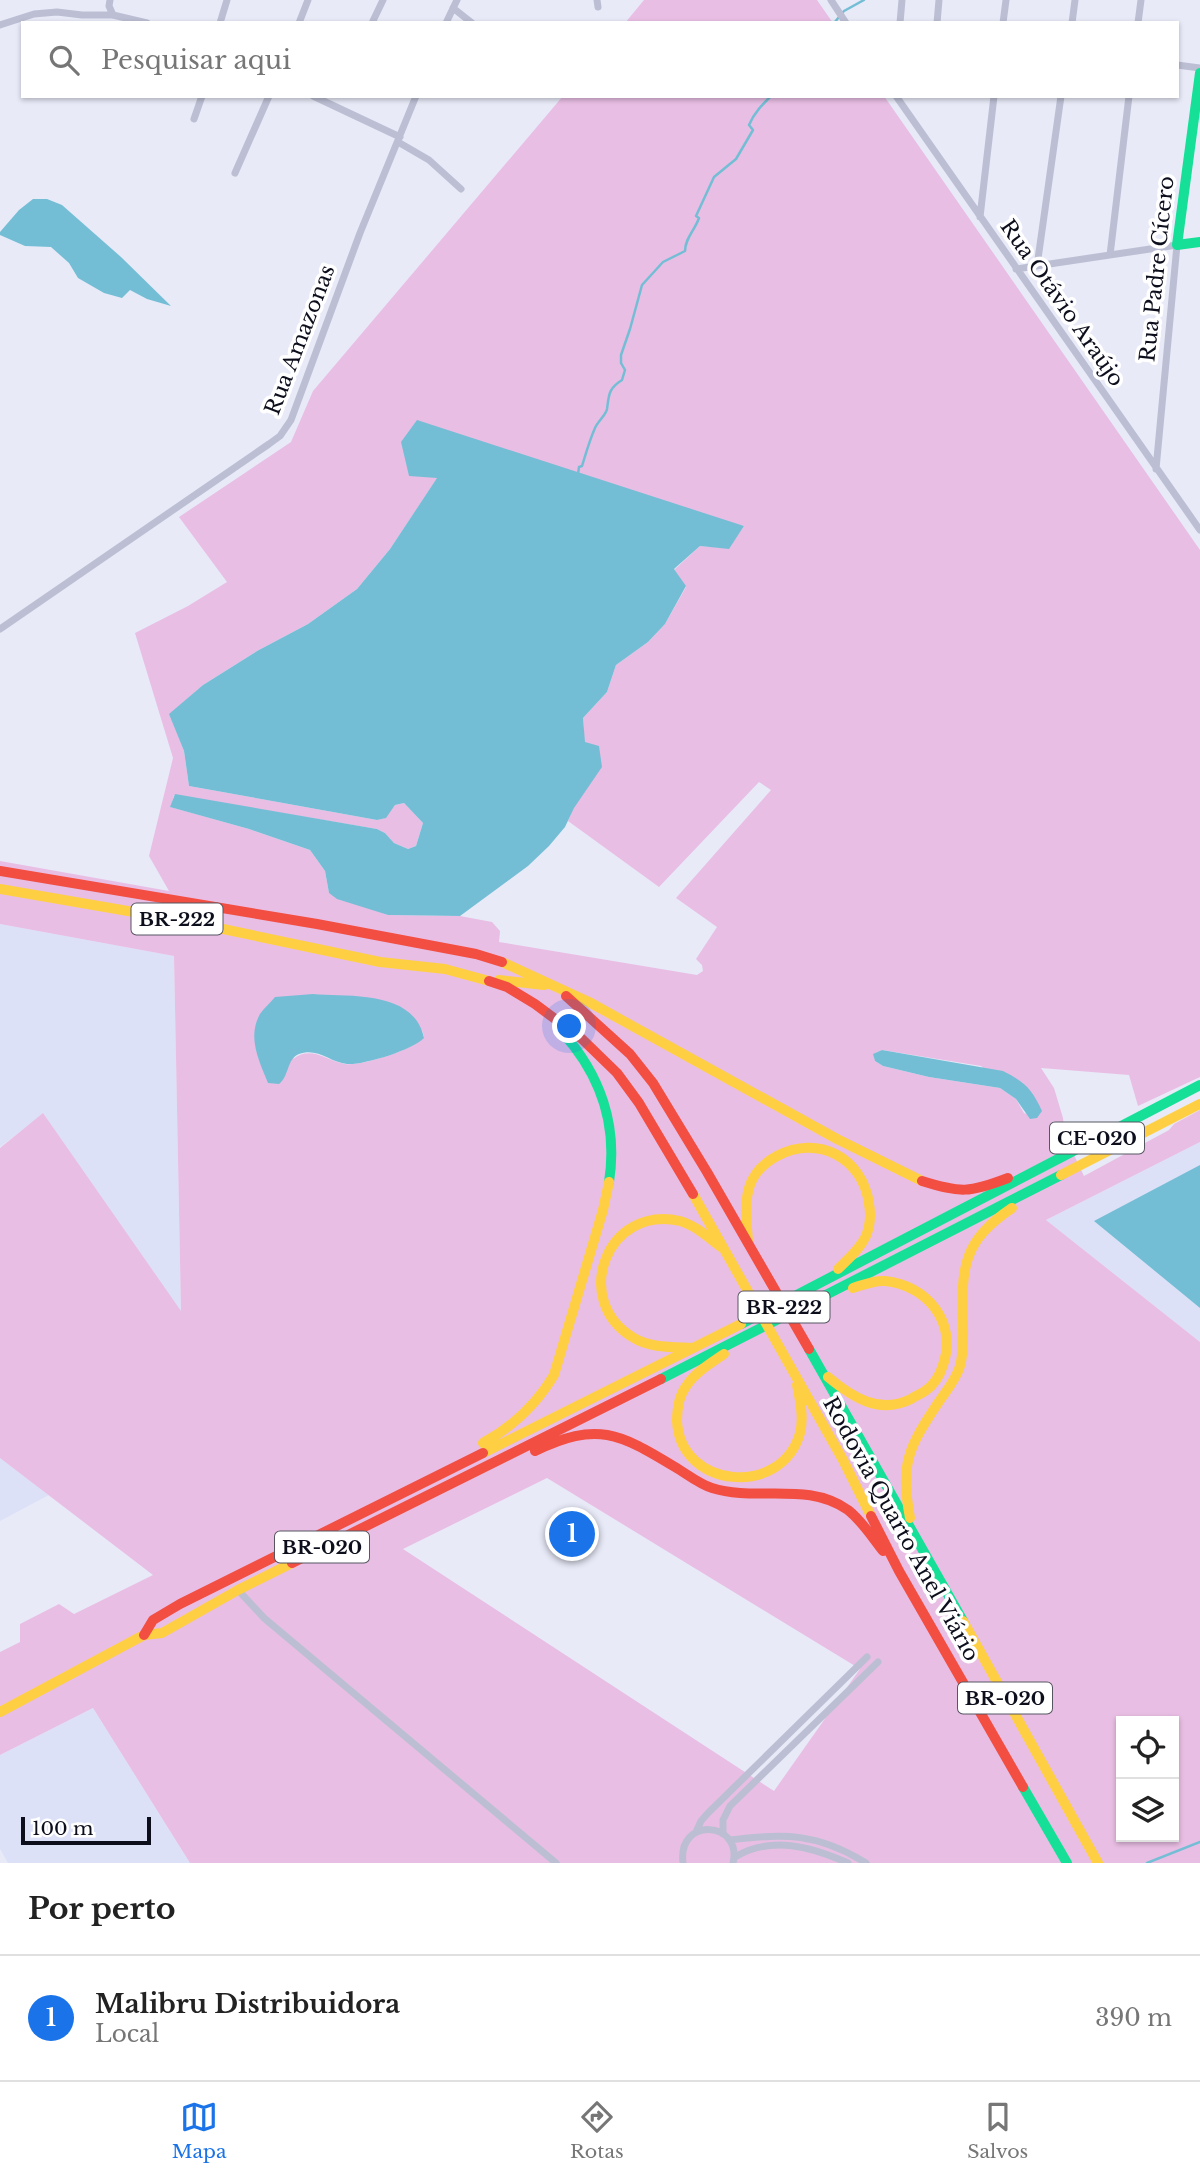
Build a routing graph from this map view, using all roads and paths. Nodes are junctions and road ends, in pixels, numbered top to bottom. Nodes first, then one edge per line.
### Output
1 (110, 0) edge
2 (227, 0) edge
3 (308, 0) edge
4 (383, 0) edge
5 (457, 0) edge
6 (831, 0) edge
7 (902, 0) edge
8 (939, 0) edge
9 (1006, 0) edge
10 (1075, 0) edge
11 (1141, 0) edge
12 (453, 8) junction
13 (113, 15) junction
14 (138, 21) edge
15 (221, 21) edge
16 (300, 21) edge
17 (373, 21) edge
18 (447, 21) edge
19 (469, 21) edge
20 (845, 21) edge
21 (900, 21) edge
22 (937, 21) edge
23 (1003, 21) edge
24 (1072, 21) edge
25 (1138, 21) edge
26 (0, 24) edge
27 (1179, 65) edge
28 (1200, 70) edge
29 (201, 98) edge
30 (268, 98) edge
31 (317, 98) edge
32 (340, 98) edge
33 (415, 98) edge
34 (897, 98) edge
35 (994, 98) edge
36 (1062, 98) edge
37 (1129, 98) edge
38 (336, 107) junction
39 (194, 119) dead end
40 (399, 140) junction
41 (235, 173) dead end
42 (461, 189) dead end
43 (979, 217) junction
44 (1200, 242) edge
45 (1177, 245) junction
46 (1110, 255) junction
47 (1037, 266) junction
48 (1016, 269) junction
49 (1156, 469) junction
50 (1200, 530) edge
51 (0, 629) edge
52 (0, 871) edge
53 (0, 889) edge
54 (479, 977) junction
55 (553, 987) junction
56 (535, 1004) junction
57 (1200, 1085) edge
58 (1200, 1104) edge
59 (1047, 1163) junction
60 (1041, 1186) junction
61 (748, 1245) junction
62 (724, 1249) junction
63 (820, 1283) junction
64 (823, 1298) junction
65 (735, 1341) junction
66 (692, 1348) junction
67 (820, 1370) junction
68 (796, 1376) junction
69 (501, 1460) junction
70 (445, 1471) junction
71 (913, 1532) junction
72 (899, 1571) junction
73 (238, 1590) junction
74 (144, 1635) junction
75 (867, 1657) dead end
76 (878, 1662) dead end
77 (0, 1712) edge
78 (696, 1832) junction
79 (723, 1834) junction
80 (730, 1840) junction
81 (734, 1860) edge
82 (681, 1862) edge
83 (556, 1863) edge
84 (848, 1863) edge
85 (866, 1863) edge
86 (1067, 1863) edge
87 (1098, 1863) edge

1 - 13 street
2 - 15 street
3 - 16 street
4 - 17 street
5 - 12 street
6 - 20 street
7 - 21 street
8 - 22 street
9 - 23 street
10 - 24 street
11 - 25 street
12 - 18 street
12 - 19 street
13 - 14 street
13 - 26 street
27 - 28 street
28 - 45 main road, Rua Padre Cícero
29 - 39 street
30 - 41 street
31 - 38 street
32 - 38 street
33 - 40 street, Rua Amazonas
34 - 43 street, Rua Otávio Araújo
35 - 43 street
36 - 47 street
37 - 46 street
38 - 40 street
40 - 42 street
40 - 51 street, Rua Amazonas
43 - 48 street, Rua Otávio Araújo
44 - 45 main road
45 - 46 street
45 - 49 street, Rua Padre Cícero
46 - 47 street
47 - 48 street
48 - 49 street, Rua Otávio Araújo
49 - 50 street, Rua Otávio Araújo
52 - 55 main road, BR-222
53 - 54 main road, BR-222
54 - 55 main road
54 - 56 main road, BR-222
55 - 59 main road
55 - 61 main road, BR-222
56 - 62 main road, BR-222
56 - 70 main road
57 - 59 main road, CE-020
58 - 60 main road, CE-020
59 - 63 main road, BR-020
60 - 64 main road, BR-020
60 - 71 main road
61 - 63 main road
61 - 67 main road, BR-222
62 - 66 main road
62 - 68 main road, Rodovia Quarto Anel Viário / BR-020
63 - 66 main road, BR-020
64 - 65 main road, BR-020
64 - 67 main road
65 - 68 main road
65 - 69 main road, BR-020
66 - 70 main road, BR-020
67 - 71 main road, BR-020
68 - 72 main road, Rodovia Quarto Anel Viário / BR-020
69 - 72 main road
69 - 73 main road, BR-020
70 - 74 main road, BR-020
71 - 87 main road, Rodovia Quarto Anel Viário / BR-020
72 - 86 main road, Rodovia Quarto Anel Viário / BR-020
73 - 74 main road, BR-020
73 - 83 street
74 - 77 main road, BR-020
75 - 78 street
76 - 79 street
78 - 79 street
78 - 82 street
79 - 80 street
80 - 81 street
80 - 85 street
81 - 84 street

